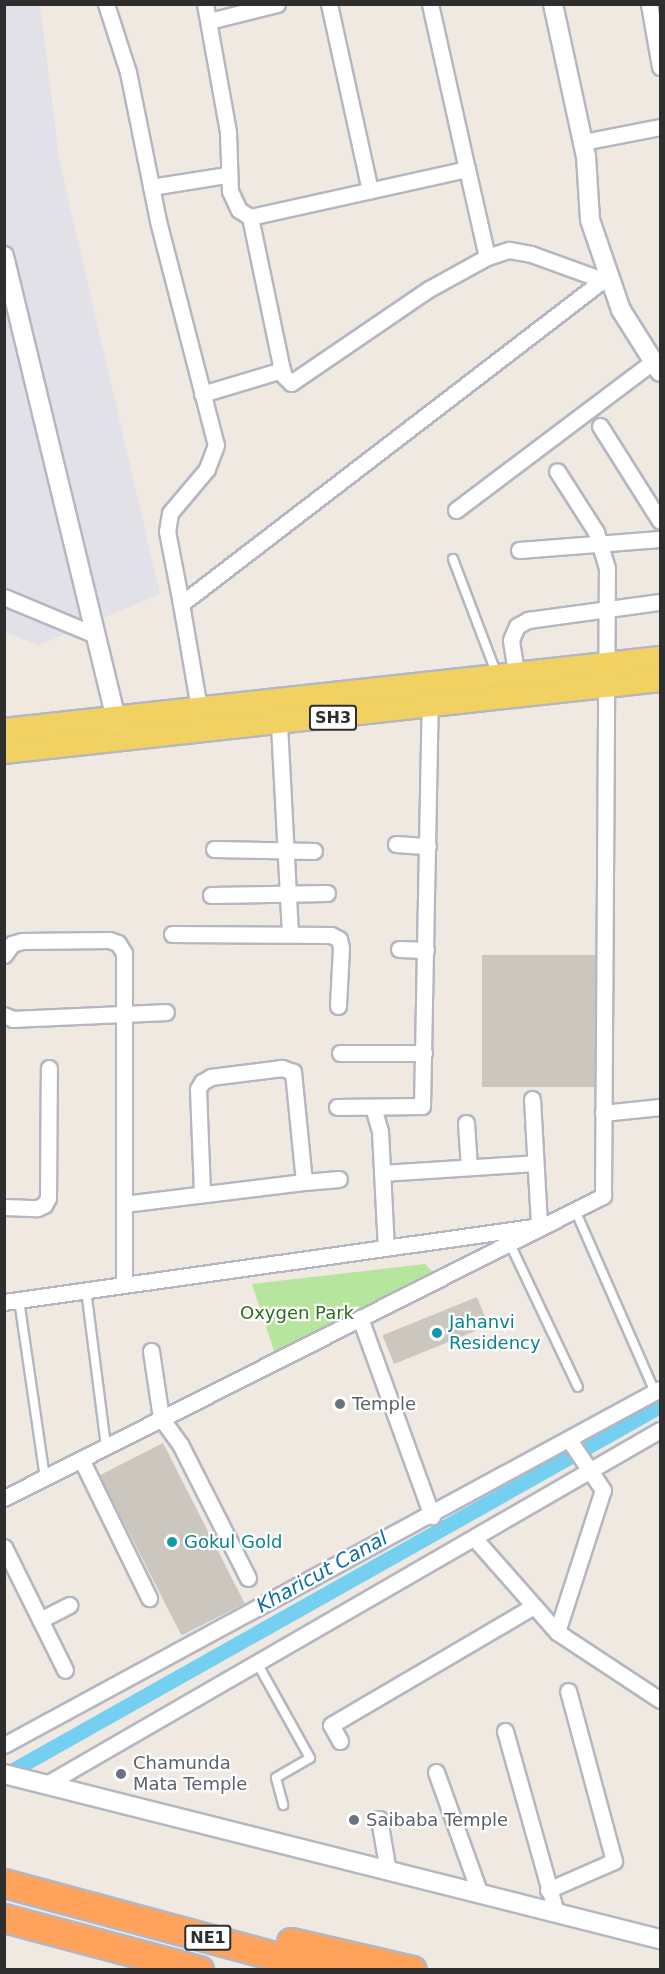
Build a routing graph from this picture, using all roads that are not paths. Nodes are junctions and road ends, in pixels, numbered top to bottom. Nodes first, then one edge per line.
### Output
1 (106, 4) edge
2 (205, 4) edge
3 (277, 4) edge
4 (329, 4) edge
5 (430, 4) edge
6 (553, 4) edge
7 (649, 4) edge
8 (208, 21) junction
9 (660, 68) edge
10 (660, 127) edge
11 (583, 142) junction
12 (467, 169) junction
13 (227, 175) junction
14 (151, 187) junction
15 (370, 191) junction
16 (250, 217) junction
17 (4, 256) edge
18 (487, 257) junction
19 (607, 282) junction
20 (657, 366) edge
21 (282, 370) junction
22 (202, 394) junction
23 (600, 426) dead end
24 (557, 471) dead end
25 (456, 510) dead end
26 (660, 521) edge
27 (660, 539) edge
28 (601, 544) junction
29 (519, 550) dead end
30 (453, 559) dead end
31 (4, 597) edge
32 (660, 602) edge
33 (181, 604) junction
34 (606, 609) junction
35 (93, 633) junction
36 (660, 658) edge
37 (606, 662) junction
38 (506, 673) junction
39 (660, 681) edge
40 (605, 685) junction
41 (430, 707) junction
42 (199, 708) junction
43 (279, 723) junction
44 (118, 728) junction
45 (4, 730) edge
46 (4, 752) edge
47 (396, 844) dead end
48 (428, 846) junction
49 (214, 849) dead end
50 (287, 851) junction
51 (314, 851) dead end
52 (327, 893) dead end
53 (289, 894) junction
54 (211, 895) dead end
55 (172, 934) dead end
56 (290, 934) junction
57 (399, 949) dead end
58 (426, 950) junction
59 (4, 955) edge
60 (338, 1006) dead end
61 (166, 1012) dead end
62 (124, 1013) junction
63 (4, 1015) edge
64 (340, 1053) dead end
65 (424, 1053) junction
66 (49, 1068) dead end
67 (532, 1099) dead end
68 (337, 1107) dead end
69 (373, 1107) junction
70 (660, 1107) edge
71 (603, 1113) junction
72 (466, 1123) dead end
73 (535, 1163) junction
74 (469, 1167) junction
75 (382, 1173) junction
76 (339, 1179) dead end
77 (304, 1182) junction
78 (202, 1194) junction
79 (124, 1204) junction
80 (4, 1207) edge
81 (575, 1210) junction
82 (543, 1225) junction
83 (510, 1244) junction
84 (386, 1248) junction
85 (124, 1285) junction
86 (87, 1290) junction
87 (12, 1301) edge
88 (360, 1318) junction
89 (151, 1351) dead end
90 (578, 1387) dead end
91 (658, 1390) edge
92 (161, 1418) junction
93 (660, 1430) edge
94 (570, 1441) junction
95 (106, 1447) junction
96 (81, 1459) junction
97 (588, 1468) junction
98 (45, 1478) junction
99 (4, 1498) edge
100 (432, 1516) junction
101 (475, 1539) junction
102 (4, 1547) edge
103 (248, 1578) dead end
104 (149, 1598) dead end
105 (69, 1605) dead end
106 (534, 1606) junction
107 (40, 1620) junction
108 (557, 1632) junction
109 (256, 1661) junction
110 (65, 1670) dead end
111 (568, 1691) dead end
112 (660, 1700) edge
113 (505, 1731) dead end
114 (340, 1741) dead end
115 (4, 1745) edge
116 (436, 1772) dead end
117 (7, 1775) edge
118 (45, 1785) junction
119 (283, 1804) dead end
120 (379, 1819) dead end
121 (388, 1871) junction
122 (4, 1883) edge
123 (548, 1890) junction
124 (480, 1893) junction
125 (90, 1906) junction
126 (556, 1912) junction
127 (4, 1918) edge
128 (660, 1939) edge
129 (154, 1957) junction
130 (179, 1970) edge
131 (199, 1970) edge
132 (326, 1970) edge
133 (412, 1970) edge

1 - 14 street
2 - 8 street
3 - 8 street
4 - 15 street
5 - 12 street
6 - 11 street
7 - 9 street
8 - 13 street
10 - 11 street
11 - 19 street
12 - 15 street
12 - 18 street
13 - 14 street
13 - 16 street
14 - 22 street
15 - 16 street
16 - 21 street
17 - 35 street
18 - 19 street
18 - 21 street
19 - 20 street
19 - 33 street
20 - 25 street
21 - 22 street
22 - 33 street
23 - 26 street
24 - 28 street
27 - 28 street
28 - 29 street
28 - 34 street
30 - 38 lane
31 - 35 street
32 - 34 street
33 - 42 street
34 - 37 street
34 - 38 street
35 - 44 street
36 - 37 main road
37 - 38 main road
37 - 40 street
38 - 42 main road
39 - 40 main road, SH3
40 - 41 main road, SH3
40 - 71 street
41 - 43 main road, SH3
41 - 48 street
42 - 44 main road
43 - 44 main road, SH3
43 - 50 street
44 - 45 main road
44 - 46 main road, SH3
47 - 48 street
48 - 58 street
49 - 50 street
50 - 51 street
50 - 53 street
52 - 53 street
53 - 54 street
53 - 56 street
55 - 56 street
56 - 60 street
57 - 58 street
58 - 65 street
59 - 62 street
61 - 62 street
62 - 63 street
62 - 79 street
64 - 65 street
65 - 69 street
66 - 80 street
67 - 73 street
68 - 69 street
69 - 75 street
70 - 71 street
71 - 81 street
72 - 74 street
73 - 74 street
73 - 82 street
74 - 75 street
75 - 84 street
76 - 77 street
77 - 78 street
77 - 78 street
78 - 79 street
79 - 85 street
81 - 82 street
81 - 91 lane
82 - 83 street
82 - 84 street
83 - 88 street
83 - 90 lane
84 - 85 street
85 - 86 street
86 - 87 street
86 - 95 lane
87 - 98 lane
88 - 92 street
88 - 100 street
89 - 92 street
91 - 94 street
92 - 95 street
92 - 103 street
93 - 97 street
94 - 97 street
94 - 100 street
95 - 96 street
96 - 98 street
96 - 104 street
97 - 101 street
97 - 108 street
98 - 99 street
100 - 115 street
101 - 106 street
101 - 109 street
102 - 107 street
105 - 107 street
106 - 108 street
106 - 114 street
107 - 110 street
108 - 112 street
109 - 118 street
109 - 119 lane
111 - 123 street
113 - 123 street
116 - 124 street
117 - 118 street
118 - 121 street
120 - 121 street
121 - 124 street
122 - 125 highway, NE1
123 - 126 street
124 - 126 street
125 - 132 highway, NE1
125 - 133 highway
126 - 128 street
127 - 129 highway, NE1
129 - 130 highway
129 - 131 highway, NE1

